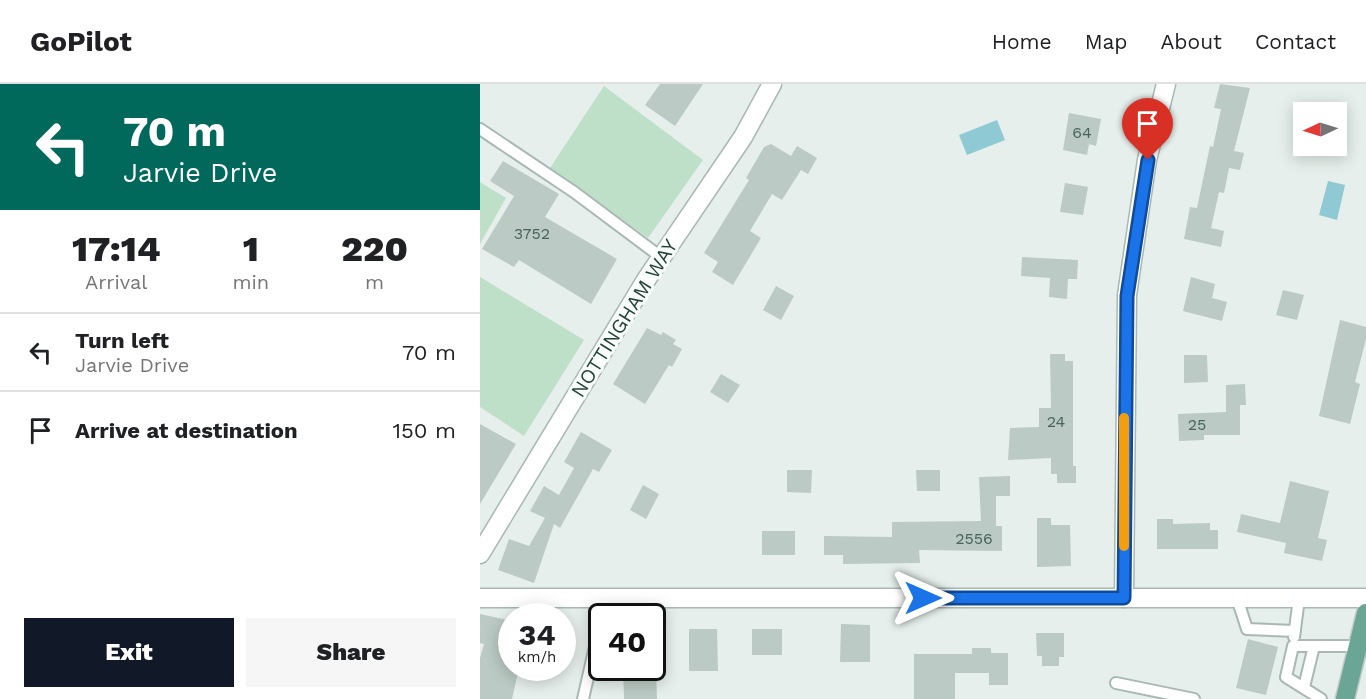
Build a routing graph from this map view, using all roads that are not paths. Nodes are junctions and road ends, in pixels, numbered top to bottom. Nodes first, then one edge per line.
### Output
1 (772, 84) edge
2 (1166, 84) edge
3 (480, 129) edge
4 (662, 257) junction
5 (480, 554) edge
6 (480, 598) edge
7 (606, 598) junction
8 (1124, 598) junction
9 (1237, 598) junction
10 (1299, 598) junction
11 (1366, 598) edge
12 (1366, 613) edge
13 (1295, 632) junction
14 (1293, 646) junction
15 (1314, 646) junction
16 (1358, 646) junction
17 (1116, 683) dead end
18 (1304, 687) junction
19 (583, 699) edge
20 (1194, 699) edge
21 (1321, 699) edge
22 (1345, 699) edge

1 - 4 street, NOTTINGHAM WAY
2 - 8 street
3 - 4 lane
4 - 5 street, NOTTINGHAM WAY
6 - 7 street
7 - 8 street
7 - 19 lane
8 - 9 street
9 - 10 street
9 - 13 lane
10 - 11 street
10 - 13 lane
12 - 16 main road
13 - 14 lane
14 - 15 lane
14 - 18 lane
15 - 16 lane
15 - 18 lane
16 - 22 main road
17 - 20 lane
18 - 21 lane

